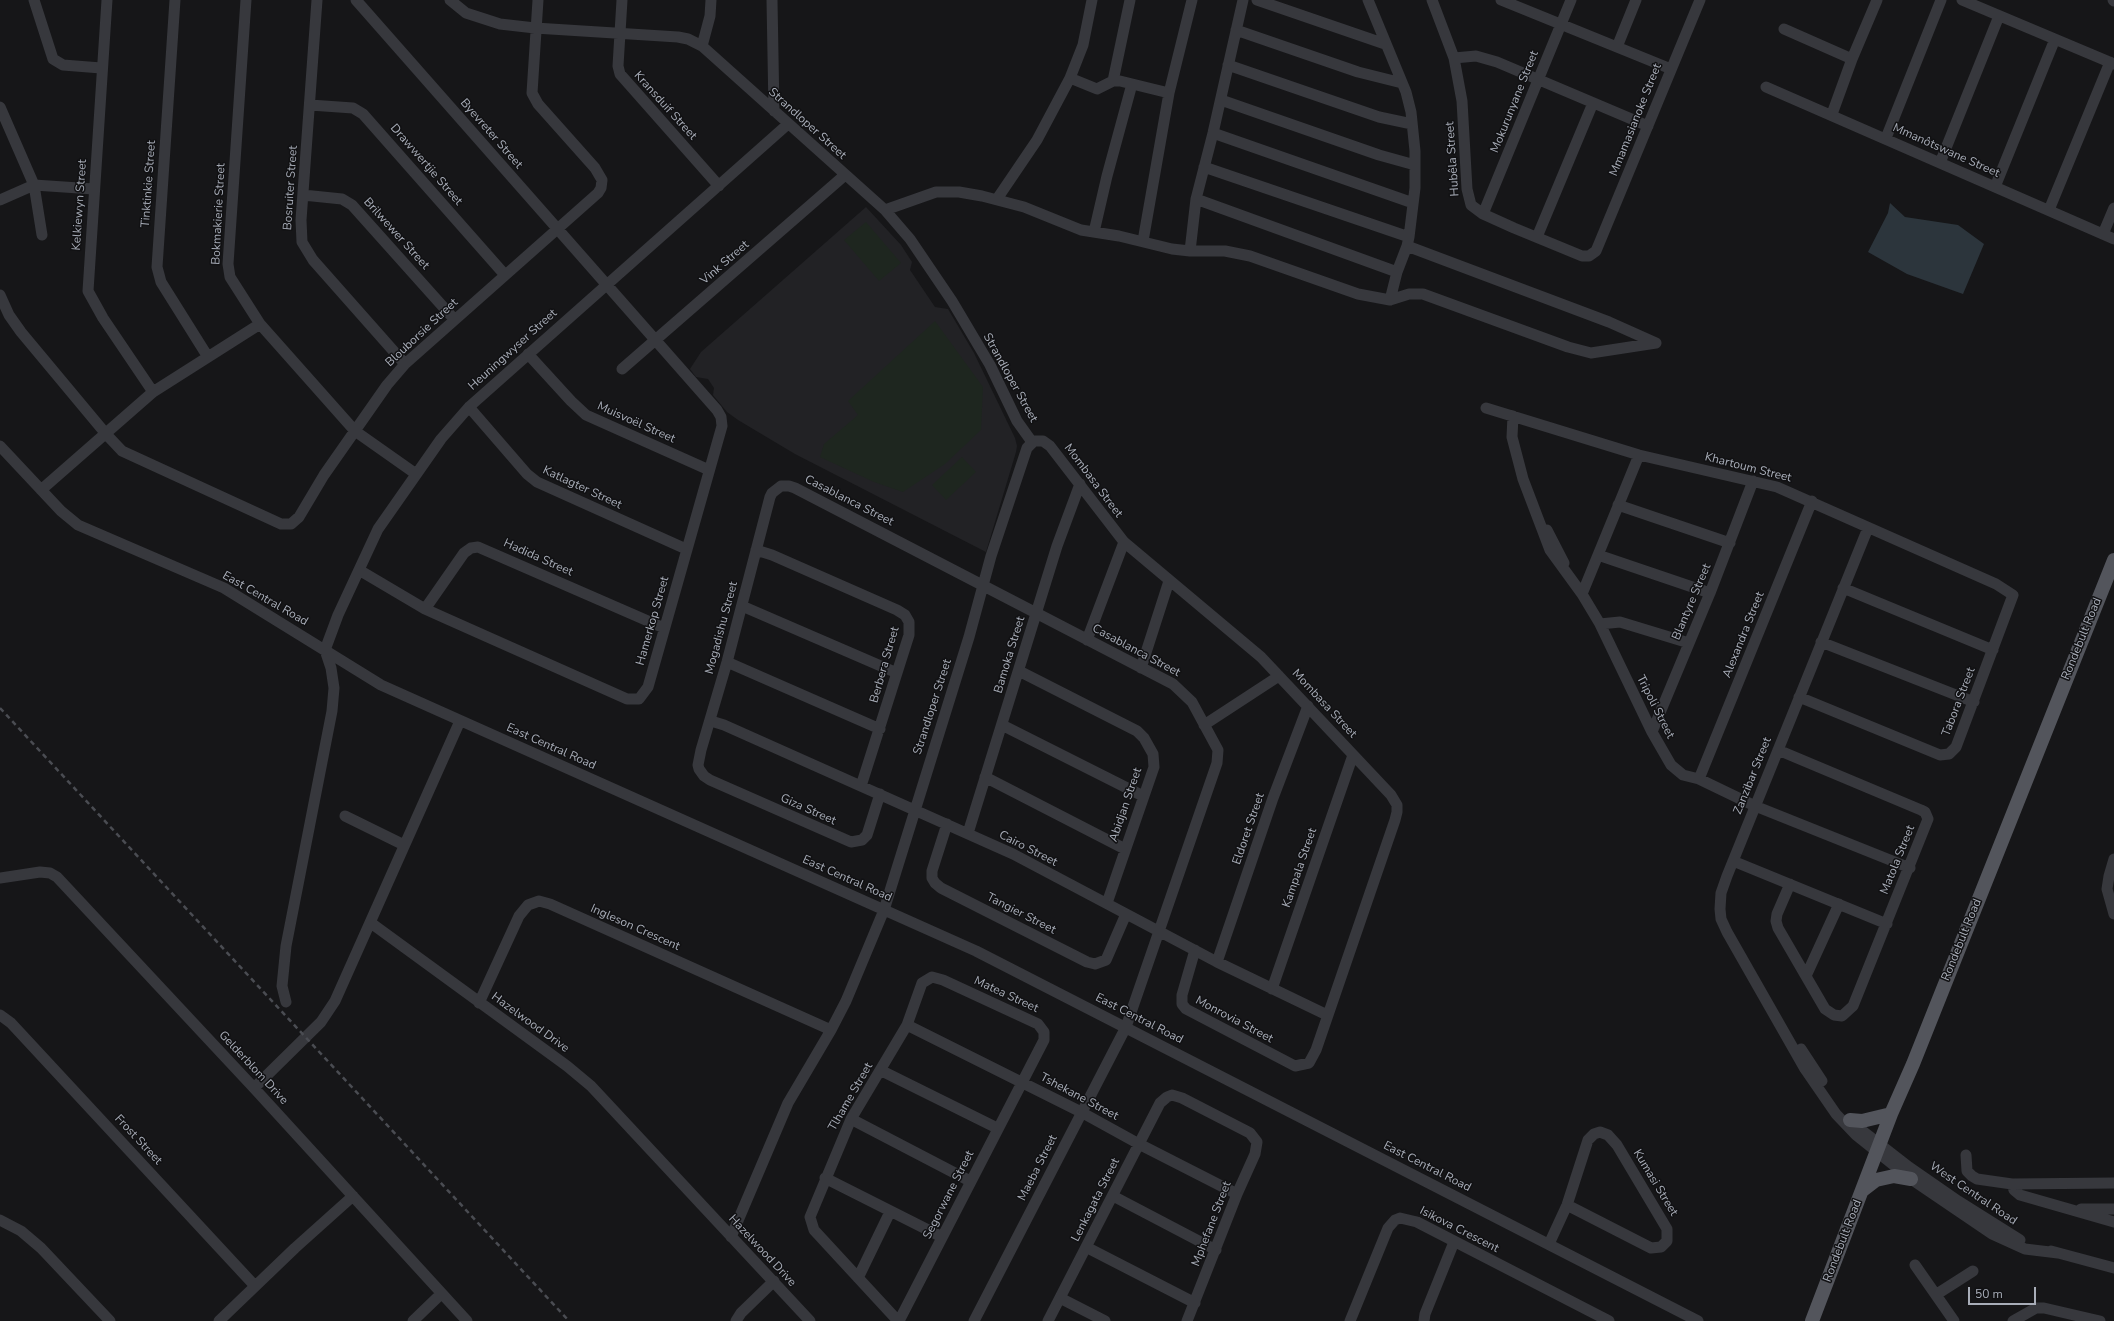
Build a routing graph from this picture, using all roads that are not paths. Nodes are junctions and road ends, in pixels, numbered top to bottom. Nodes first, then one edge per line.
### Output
1 (34, 0) edge
2 (107, 0) edge
3 (175, 0) edge
4 (246, 0) edge
5 (317, 0) edge
6 (356, 0) edge
7 (450, 0) edge
8 (538, 0) edge
9 (622, 0) edge
10 (711, 0) edge
11 (772, 0) edge
12 (1092, 0) edge
13 (1130, 0) edge
14 (1192, 0) edge
15 (1243, 0) edge
16 (1257, 0) edge
17 (1368, 0) edge
18 (1432, 0) edge
19 (1571, 0) edge
20 (1636, 0) edge
21 (1700, 0) edge
22 (1877, 0) edge
23 (1941, 0) edge
24 (1962, 0) edge
25 (1504, 1) edge
26 (1999, 16) junction
27 (1561, 25) junction
28 (535, 28) junction
29 (1784, 29) dead end
30 (1236, 30) junction
31 (620, 34) junction
32 (2055, 39) junction
33 (1385, 44) junction
34 (702, 46) junction
35 (1617, 47) junction
36 (1454, 58) junction
37 (1852, 59) junction
38 (2112, 63) edge
39 (1228, 65) junction
40 (101, 68) junction
41 (1671, 70) junction
42 (1070, 78) junction
43 (1539, 80) junction
44 (1113, 81) junction
45 (1402, 83) junction
46 (1132, 84) junction
47 (1766, 87) dead end
48 (1169, 93) junction
49 (1221, 100) junction
50 (1593, 103) junction
51 (310, 105) junction
52 (0, 107) edge
53 (774, 111) junction
54 (1832, 114) junction
55 (788, 124) junction
56 (1412, 124) junction
57 (1648, 126) junction
58 (1213, 133) junction
59 (1886, 138) junction
60 (1940, 163) junction
61 (1415, 165) junction
62 (1204, 167) junction
63 (845, 175) junction
64 (34, 185) junction
65 (719, 186) junction
66 (1995, 188) junction
67 (94, 189) junction
68 (303, 195) junction
69 (997, 199) junction
70 (1196, 199) junction
71 (0, 200) edge
72 (1414, 203) junction
73 (2114, 208) edge
74 (885, 210) junction
75 (2049, 210) junction
76 (1483, 214) junction
77 (557, 229) junction
78 (1094, 232) junction
79 (2103, 234) junction
80 (42, 235) dead end
81 (1537, 237) junction
82 (2114, 239) edge
83 (1143, 241) junction
84 (1408, 242) junction
85 (1190, 251) junction
86 (1596, 251) joint
87 (1397, 272) junction
88 (505, 275) junction
89 (606, 285) junction
90 (0, 295) edge
91 (1390, 300) junction
92 (454, 319) junction
93 (260, 324) junction
94 (656, 340) junction
95 (528, 354) junction
96 (208, 357) junction
97 (405, 364) junction
98 (622, 369) dead end
99 (153, 392) junction
100 (469, 407) junction
101 (1486, 408) dead end
102 (1513, 416) junction
103 (355, 431) junction
104 (106, 434) junction
105 (1031, 443) junction
106 (0, 446) edge
107 (1639, 455) junction
108 (709, 470) junction
109 (416, 474) junction
110 (1753, 481) junction
111 (1080, 484) junction
112 (776, 489) joint
113 (41, 490) junction
114 (1812, 501) junction
115 (1618, 505) junction
116 (1868, 528) junction
117 (1124, 542) junction
118 (1730, 543) junction
119 (686, 549) junction
120 (756, 550) junction
121 (1598, 555) junction
122 (2114, 560) edge
123 (359, 570) junction
124 (1169, 580) junction
125 (983, 585) junction
126 (1843, 588) junction
127 (1710, 593) junction
128 (1582, 594) junction
129 (2013, 596) joint
130 (742, 606) junction
131 (425, 609) junction
132 (1036, 614) junction
133 (1600, 624) junction
134 (664, 628) junction
135 (1087, 640) junction
136 (1821, 642) junction
137 (1689, 643) junction
138 (325, 650) junction
139 (1993, 650) junction
140 (727, 662) junction
141 (1141, 668) junction
142 (1020, 671) junction
143 (897, 673) junction
144 (1279, 676) junction
145 (1799, 697) junction
146 (1974, 702) junction
147 (1308, 706) junction
148 (460, 721) junction
149 (711, 721) junction
150 (1002, 724) junction
151 (1204, 725) junction
152 (880, 729) junction
153 (1652, 732) junction
154 (1778, 750) junction
155 (1353, 755) junction
156 (702, 774) joint
157 (985, 777) junction
158 (1699, 779) junction
159 (861, 786) junction
160 (880, 794) junction
161 (1143, 796) junction
162 (1755, 806) junction
163 (914, 810) junction
164 (345, 816) dead end
165 (946, 824) junction
166 (968, 833) junction
167 (404, 845) junction
168 (1125, 849) junction
169 (2114, 859) edge
170 (1733, 862) junction
171 (1910, 868) junction
172 (0, 878) edge
173 (1790, 884) junction
174 (1107, 903) junction
175 (1839, 904) junction
176 (884, 910) junction
177 (1126, 914) junction
178 (2114, 914) edge
179 (371, 923) junction
180 (1887, 924) junction
181 (1159, 930) junction
182 (1195, 950) junction
183 (1217, 962) junction
184 (1806, 976) junction
185 (924, 980) joint
186 (1272, 989) junction
187 (286, 1002) dead end
188 (479, 1003) junction
189 (0, 1015) edge
190 (1327, 1015) junction
191 (907, 1025) junction
192 (1126, 1027) junction
193 (1782, 1028) junction
194 (831, 1030) junction
195 (1306, 1064) joint
196 (882, 1071) junction
197 (1023, 1082) junction
198 (254, 1088) junction
199 (1172, 1095) joint
200 (1081, 1112) junction
201 (1891, 1114) junction
202 (851, 1119) junction
203 (1850, 1120) junction
204 (997, 1128) junction
205 (1139, 1144) junction
206 (1878, 1148) junction
207 (1966, 1156) dead end
208 (825, 1178) junction
209 (1911, 1179) junction
210 (970, 1181) junction
211 (2012, 1184) junction
212 (2114, 1184) edge
213 (1863, 1190) junction
214 (1237, 1194) junction
215 (353, 1196) junction
216 (1113, 1196) junction
217 (1567, 1205) junction
218 (2068, 1209) junction
219 (2114, 1209) edge
220 (890, 1212) junction
221 (0, 1220) edge
222 (2114, 1222) edge
223 (731, 1237) junction
224 (942, 1237) junction
225 (1454, 1242) junction
226 (1549, 1244) junction
227 (1086, 1247) junction
228 (1216, 1250) junction
229 (2058, 1253) junction
230 (1915, 1265) dead end
231 (2114, 1268) edge
232 (1973, 1271) dead end
233 (858, 1278) junction
234 (774, 1281) junction
235 (255, 1286) junction
236 (441, 1294) junction
237 (1937, 1294) junction
238 (1060, 1298) junction
239 (1195, 1303) junction
240 (110, 1321) edge
241 (219, 1321) edge
242 (413, 1321) edge
243 (467, 1321) edge
244 (736, 1321) edge
245 (810, 1321) edge
246 (898, 1321) edge
247 (974, 1321) edge
248 (1048, 1321) edge
249 (1105, 1321) edge
250 (1188, 1321) edge
251 (1350, 1321) edge
252 (1424, 1321) edge
253 (1609, 1321) edge
254 (1698, 1321) edge
255 (1812, 1321) edge
256 (1954, 1321) edge
257 (2013, 1321) edge
258 (2100, 1321) edge

1 - 40 street
2 - 40 street, Kelkiewyn Street
3 - 96 street, Tinktinkie Street
4 - 93 street, Bokmakierie Street
5 - 51 street, Bosruiter Street
6 - 77 street, Byevreter Street
7 - 28 street, Strandloper Street
8 - 28 street
9 - 31 street, Kransduif Street
10 - 34 street
11 - 53 street
12 - 42 street
13 - 44 street
14 - 48 street
15 - 30 street
16 - 33 street
17 - 33 street
18 - 36 street, Hubêla Street
19 - 27 street, Mokurunyane Street
20 - 35 street
21 - 41 street, Mmamasianoke Street
22 - 37 street
23 - 59 street
24 - 26 street
25 - 27 street
26 - 32 street
26 - 60 street
27 - 35 street
27 - 43 street, Mokurunyane Street
28 - 31 street, Strandloper Street
28 - 77 street, Blouborsie Street
29 - 37 street
30 - 39 street
30 - 45 street
31 - 34 street, Strandloper Street
31 - 65 street, Kransduif Street
32 - 38 street
32 - 66 street
33 - 45 street
34 - 53 street, Strandloper Street
35 - 41 street
36 - 43 street
36 - 76 street, Hubêla Street
37 - 54 street
38 - 75 street
39 - 49 street
39 - 56 street
40 - 67 street, Kelkiewyn Street
41 - 57 street, Mmamasianoke Street
42 - 44 street
42 - 69 street
43 - 50 street
43 - 76 street, Mokurunyane Street
44 - 46 street
45 - 56 street
46 - 48 street
46 - 78 street
47 - 54 street, Mmanôtswane Street
48 - 83 street
49 - 58 street
49 - 61 street
50 - 57 street
50 - 81 street
51 - 68 street, Bosruiter Street
51 - 88 street, Drawwertjie Street
52 - 64 street
53 - 55 street, Strandloper Street
54 - 59 street, Mmanôtswane Street
55 - 63 street, Strandloper Street
55 - 65 street, Heuningwyser Street
56 - 61 street
57 - 86 street, Mmamasianoke Street
58 - 62 street
58 - 72 street
59 - 60 street, Mmanôtswane Street
60 - 66 street, Mmanôtswane Street
61 - 72 street
62 - 70 street
62 - 84 street
63 - 74 street, Strandloper Street
63 - 94 street, Vink Street
64 - 67 street
64 - 71 street
64 - 80 street
65 - 89 street, Heuningwyser Street
66 - 75 street, Mmanôtswane Street
67 - 99 street, Kelkiewyn Street
68 - 92 street, Brilwewer Street
68 - 97 street, Bosruiter Street
69 - 74 street
69 - 78 street
70 - 85 street
70 - 87 street
72 - 84 street
73 - 79 street
74 - 105 street, Strandloper Street
75 - 79 street, Mmanôtswane Street
76 - 81 street, Hubêla Street
77 - 88 street, Blouborsie Street
77 - 89 street, Byevreter Street
78 - 83 street
79 - 82 street, Mmanôtswane Street
81 - 86 street, Hubêla Street
83 - 85 street
84 - 87 street
84 - 91 street
85 - 91 street
87 - 91 street
88 - 92 street, Blouborsie Street
89 - 94 street, Hamerkop Street
89 - 95 street, Heuningwyser Street
90 - 104 street
92 - 97 street, Blouborsie Street
93 - 96 street
93 - 103 street, Bokmakierie Street
94 - 98 street, Vink Street
94 - 108 street, Hamerkop Street
95 - 100 street, Heuningwyser Street
95 - 108 street, Muisvoël Street
96 - 99 street
97 - 103 street, Blouborsie Street
99 - 104 street
100 - 109 street, Heuningwyser Street
100 - 119 street, Katlagter Street
101 - 102 street, Khartoum Street
102 - 107 street, Khartoum Street
102 - 128 street, Tripoli Street
103 - 104 street, Blouborsie Street
103 - 109 street, Bokmakierie Street
104 - 113 street
105 - 111 street, Mombasa Street
105 - 125 street, Strandloper Street
106 - 113 street, East Central Road
107 - 110 street, Khartoum Street
107 - 115 street
108 - 119 street, Hamerkop Street
109 - 123 street, Heuningwyser Street
110 - 114 street, Khartoum Street
110 - 118 street, Blantyre Street
111 - 117 street, Mombasa Street
111 - 132 street, Bamoka Street
112 - 120 street, Mogadishu Street
112 - 125 street, Casablanca Street
113 - 138 street, East Central Road
114 - 116 street, Khartoum Street
114 - 158 street, Alexandra Street
115 - 118 street
115 - 121 street
116 - 126 street, Zanzibar Street
116 - 129 street, Khartoum Street
117 - 124 street, Mombasa Street
117 - 135 street
118 - 127 street, Blantyre Street
119 - 134 street, Hamerkop Street
120 - 130 street, Mogadishu Street
120 - 143 street, Berbera Street
121 - 127 street
121 - 128 street
122 - 201 main road, Rondebult Road
123 - 131 street, Hamerkop Street
123 - 138 street, Heuningwyser Street
124 - 141 street
124 - 144 street, Mombasa Street
125 - 132 street, Casablanca Street
125 - 163 street, Strandloper Street
126 - 136 street, Zanzibar Street
126 - 139 street
127 - 137 street, Blantyre Street
128 - 133 street, Tripoli Street
129 - 139 street, Tabora Street
130 - 140 street, Mogadishu Street
130 - 143 street
131 - 134 street, Hadida Street
131 - 134 street, Hamerkop Street
132 - 135 street, Casablanca Street
132 - 142 street, Bamoka Street
133 - 137 street
133 - 153 street, Tripoli Street
135 - 141 street, Casablanca Street
136 - 145 street, Zanzibar Street
136 - 146 street
137 - 153 street, Blantyre Street
138 - 148 street, East Central Road
138 - 187 street
139 - 146 street, Tabora Street
140 - 149 street, Mogadishu Street
140 - 152 street
141 - 151 street, Casablanca Street
142 - 150 street, Bamoka Street
142 - 161 street, Abidjan Street
143 - 152 street, Berbera Street
144 - 147 street, Mombasa Street
144 - 151 street
145 - 146 street, Tabora Street
145 - 154 street, Zanzibar Street
147 - 155 street, Mombasa Street
147 - 183 street, Eldoret Street
148 - 167 street
148 - 176 street, East Central Road
149 - 156 street, Mogadishu Street
149 - 159 street, Cairo Street
150 - 157 street, Bamoka Street
150 - 161 street
151 - 181 street, Casablanca Street
152 - 159 street, Berbera Street
153 - 158 street, Tripoli Street
154 - 162 street, Zanzibar Street
154 - 171 street, Matola Street
155 - 186 street, Kampala Street
155 - 190 street, Mombasa Street
156 - 160 street, Giza Street
157 - 166 street, Bamoka Street
157 - 168 street
158 - 162 street, Tripoli Street
159 - 160 street, Cairo Street
160 - 163 street, Cairo Street
161 - 168 street, Abidjan Street
162 - 170 street, Zanzibar Street
162 - 171 street, Tripoli Street
163 - 165 street, Cairo Street
163 - 176 street, Strandloper Street
164 - 167 street
165 - 166 street, Cairo Street
165 - 177 street, Tangier Street
166 - 174 street, Cairo Street
167 - 179 street
168 - 174 street, Abidjan Street
169 - 178 street
170 - 173 street
170 - 193 street, Zanzibar Street
171 - 180 street, Matola Street
172 - 198 street, Gelderblom Drive
173 - 175 street
173 - 184 street
174 - 177 street, Cairo Street
175 - 180 street
175 - 184 street
176 - 192 street, East Central Road
176 - 194 street
177 - 181 street, Cairo Street
179 - 188 street, Hazelwood Drive
179 - 198 street
180 - 184 street, Matola Street
181 - 182 street, Cairo Street
181 - 192 street, Casablanca Street
182 - 183 street, Cairo Street
182 - 195 street, Monrovia Street
183 - 186 street, Cairo Street
185 - 191 street, Tlhame Street
185 - 197 street, Matea Street
186 - 190 street, Cairo Street
188 - 194 street, Ingleson Crescent
188 - 223 street, Hazelwood Drive
189 - 235 street, Frost Street
190 - 195 street, Mombasa Street
191 - 196 street, Tlhame Street
191 - 197 street, Tshekane Street
192 - 200 street, Maeba Street
192 - 226 street, East Central Road
193 - 203 street
193 - 206 street
194 - 223 street
196 - 202 street, Tlhame Street
196 - 204 street
197 - 200 street, Tshekane Street
197 - 204 street, Segorwane Street
198 - 215 street, Gelderblom Drive
199 - 205 street, Lenkagata Street
199 - 214 street, Mphefane Street
200 - 205 street, Tshekane Street
200 - 247 street, Maeba Street
201 - 203 main road
201 - 206 main road, Rondebult Road
202 - 208 street, Tlhame Street
202 - 210 street
203 - 206 street
204 - 210 street, Segorwane Street
205 - 214 street, Tshekane Street
205 - 216 street, Lenkagata Street
206 - 209 street, West Central Road
206 - 213 main road, Rondebult Road
206 - 229 street, West Central Road
207 - 211 street
208 - 220 street
208 - 233 street, Tlhame Street
209 - 213 main road
209 - 229 street, West Central Road
210 - 224 street, Segorwane Street
211 - 212 street
211 - 218 street
213 - 255 main road, Rondebult Road
214 - 228 street, Mphefane Street
215 - 235 street
215 - 236 street, Gelderblom Drive
216 - 227 street, Lenkagata Street
216 - 228 street
217 - 217 street, Kumasi Street
217 - 226 street
218 - 219 street
218 - 222 street
220 - 224 street
220 - 233 street
221 - 240 street
223 - 234 street, Hazelwood Drive
224 - 246 street, Segorwane Street
225 - 251 street, Isikova Crescent
225 - 252 street
225 - 253 street, Isikova Crescent
226 - 254 street, East Central Road
227 - 238 street, Lenkagata Street
227 - 239 street
228 - 239 street, Mphefane Street
229 - 231 street, West Central Road
230 - 237 street
232 - 237 street
233 - 246 street
234 - 244 street
234 - 245 street, Hazelwood Drive
235 - 241 street
236 - 242 street
236 - 243 street, Gelderblom Drive
237 - 256 street
238 - 248 street, Lenkagata Street
238 - 249 street
239 - 250 street, Mphefane Street
257 - 258 street

